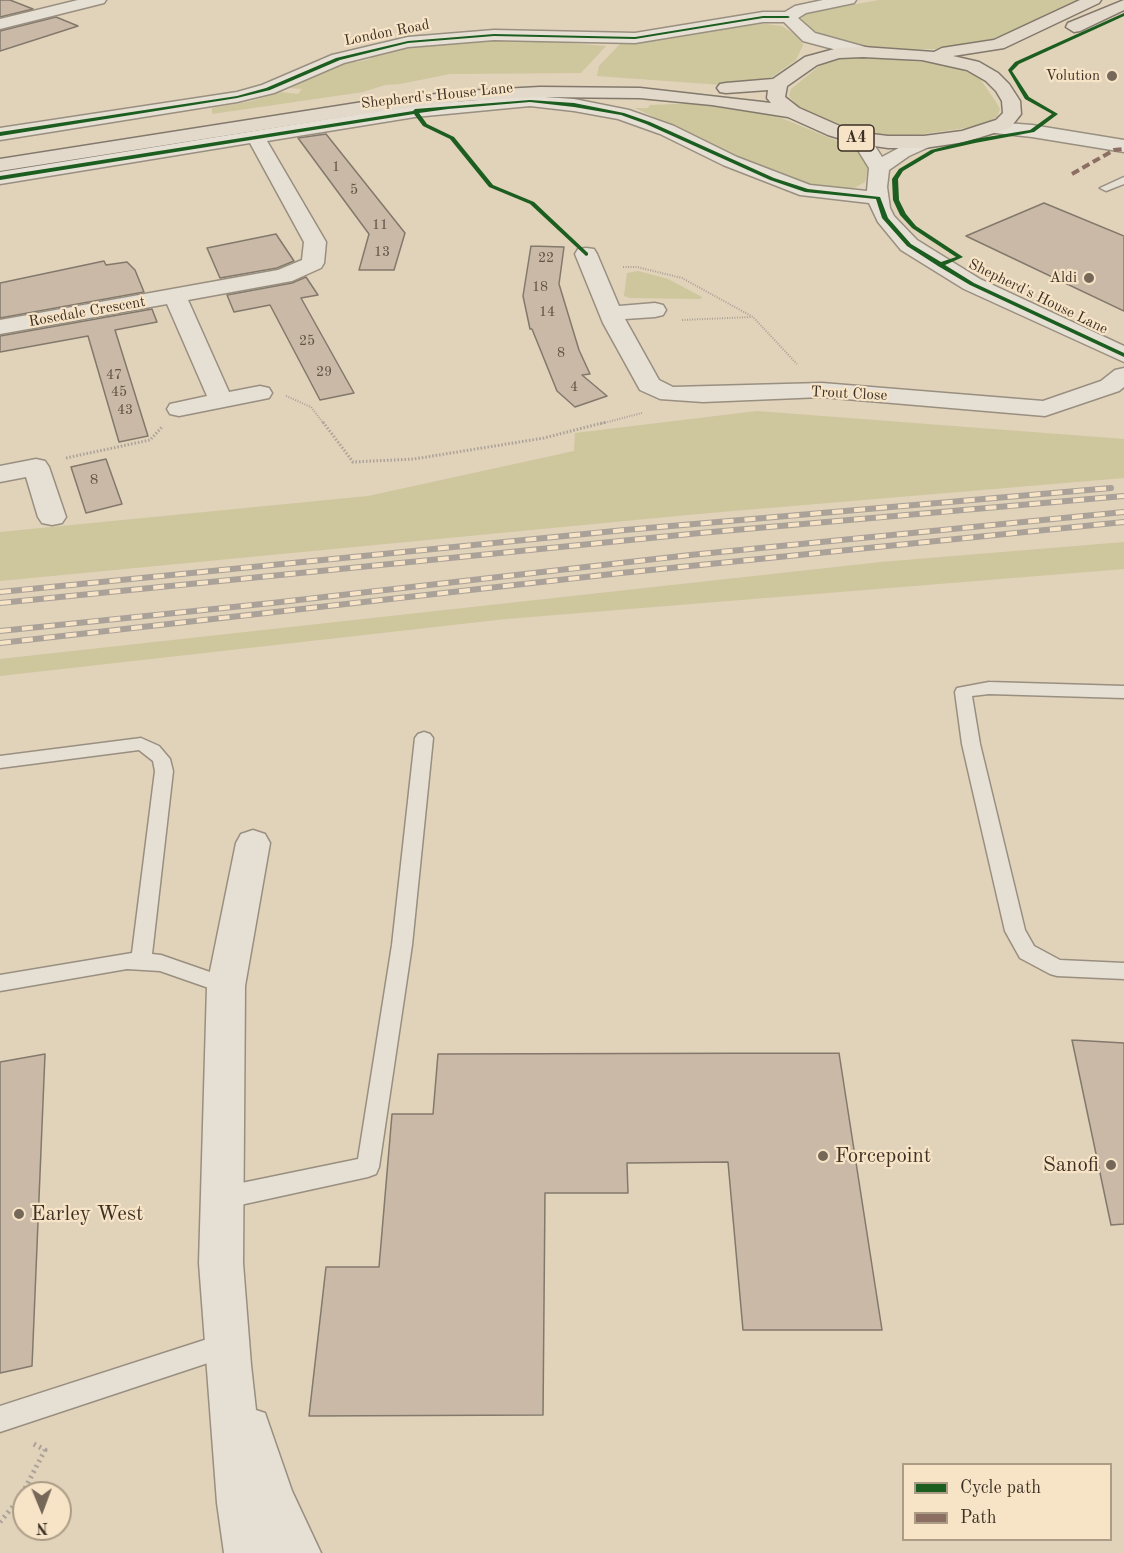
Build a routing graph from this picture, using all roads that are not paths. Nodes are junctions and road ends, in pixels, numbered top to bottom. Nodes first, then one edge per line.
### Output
1 (98, 0) edge
2 (848, 0) edge
3 (1093, 0) edge
4 (1124, 4) edge
5 (788, 17) junction
6 (0, 24) edge
7 (809, 37) junction
8 (862, 52) junction
9 (922, 55) junction
10 (811, 61) junction
11 (992, 76) junction
12 (778, 84) junction
13 (1011, 102) junction
14 (792, 112) junction
15 (993, 128) junction
16 (0, 134) edge
17 (255, 136) junction
18 (861, 139) junction
19 (924, 142) junction
20 (1105, 142) junction
21 (1124, 146) edge
22 (0, 153) edge
23 (0, 165) edge
24 (879, 168) junction
25 (0, 178) edge
26 (1124, 180) edge
27 (1106, 188) dead end
28 (878, 198) junction
29 (590, 261) road end
30 (175, 297) junction
31 (655, 310) dead end
32 (612, 313) junction
33 (0, 327) edge
34 (1124, 356) edge
35 (1124, 375) edge
36 (260, 393) road end
37 (221, 401) junction
38 (178, 409) road end
39 (0, 474) edge
40 (52, 517) dead end
41 (1124, 692) edge
42 (424, 738) dead end
43 (0, 762) edge
44 (253, 843) dead end
45 (141, 962) junction
46 (1124, 971) edge
47 (0, 983) edge
48 (226, 986) junction
49 (222, 1198) junction
50 (227, 1355) junction
51 (0, 1419) edge
52 (249, 1553) edge
53 (296, 1553) edge

1 - 6 street
2 - 5 street, London Road
3 - 9 main road
4 - 11 main road
5 - 7 street
5 - 16 street, London Road
7 - 8 street
7 - 10 street
8 - 9 main road
8 - 10 main road
9 - 11 main road
10 - 12 main road
11 - 13 main road
12 - 14 main road
12 - 22 main road
13 - 15 main road
13 - 20 street
14 - 18 main road, A4
14 - 23 main road, A4
15 - 19 main road, A4
15 - 20 street
17 - 25 street, Shepherd's House Lane
17 - 28 street, Shepherd's House Lane
17 - 30 street, Rosedale Crescent
18 - 19 main road, A4
18 - 24 street
19 - 24 street
20 - 21 street
24 - 28 street, Shepherd's House Lane
26 - 27 lane
28 - 34 street, Shepherd's House Lane
29 - 32 street
30 - 33 street, Rosedale Crescent
30 - 37 street
31 - 32 street
32 - 35 street, Trout Close
36 - 37 street
37 - 38 street
39 - 40 street
41 - 46 lane
42 - 49 lane
43 - 45 lane
44 - 48 street
45 - 47 lane
45 - 48 lane
48 - 49 street
49 - 50 street
50 - 51 lane
50 - 52 street
50 - 53 street

